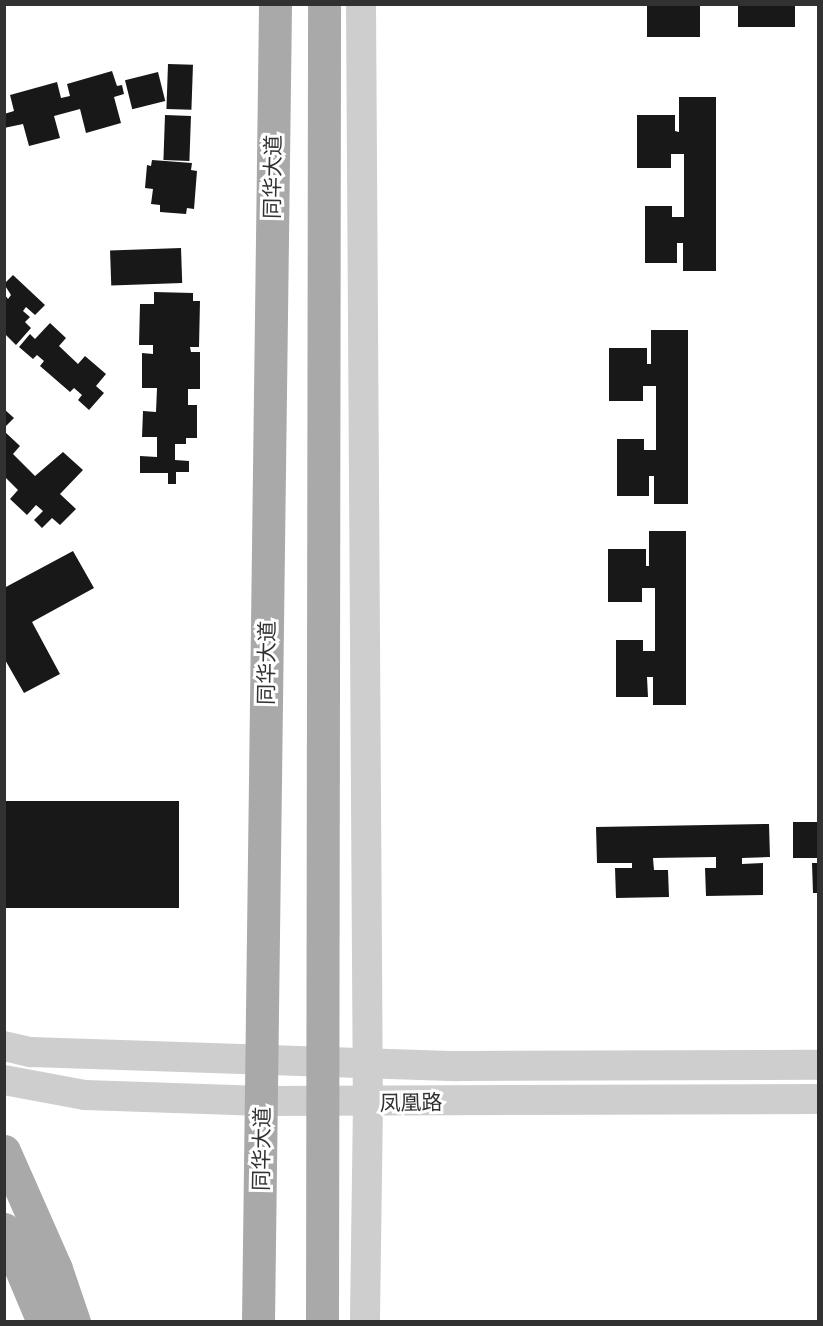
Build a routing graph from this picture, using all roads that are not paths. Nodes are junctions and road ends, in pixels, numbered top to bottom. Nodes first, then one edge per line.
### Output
1 (274, 4) edge
2 (324, 4) edge
3 (361, 4) edge
4 (4, 1046) edge
5 (263, 1057) junction
6 (819, 1065) edge
7 (4, 1080) edge
8 (819, 1099) edge
9 (262, 1101) junction
10 (321, 1102) junction
11 (368, 1103) junction
12 (4, 1151) edge
13 (4, 1229) edge
14 (43, 1322) edge
15 (74, 1322) edge
16 (258, 1322) edge
17 (322, 1322) edge
18 (365, 1322) edge

1 - 5 main road, 同华大道
2 - 10 main road
3 - 11 street
4 - 5 street, 凤凰路
5 - 6 street, 凤凰路
5 - 9 main road, 同华大道
7 - 9 street, 凤凰路
8 - 11 street, 凤凰路
9 - 10 street, 凤凰路
9 - 16 main road, 同华大道
10 - 11 street, 凤凰路
10 - 17 main road
11 - 18 street
12 - 15 main road
13 - 14 main road

